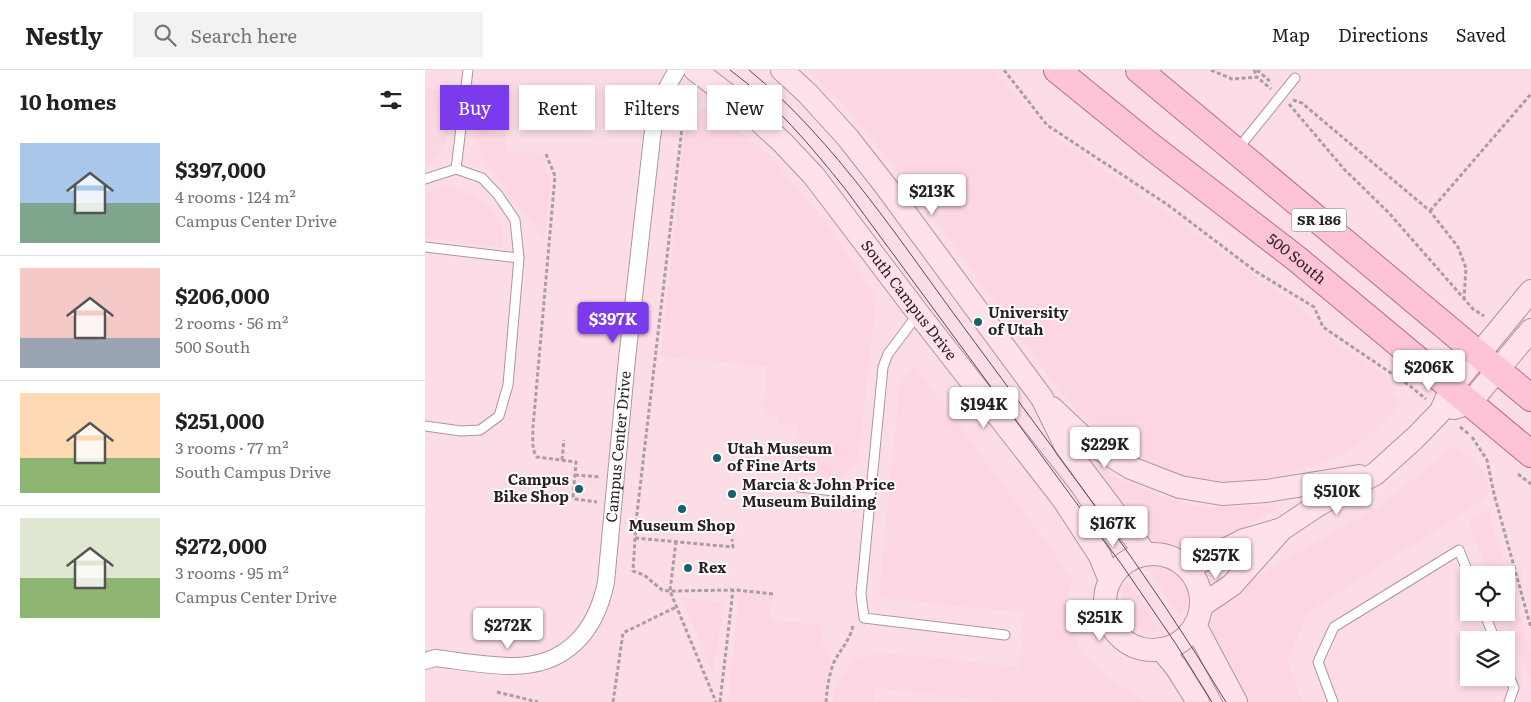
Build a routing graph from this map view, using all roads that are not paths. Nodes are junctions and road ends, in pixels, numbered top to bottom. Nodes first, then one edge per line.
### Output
1 (467, 70) edge
2 (677, 70) edge
3 (695, 70) edge
4 (782, 70) edge
5 (1057, 70) edge
6 (1139, 70) edge
7 (1295, 78) dead end
8 (1236, 151) junction
9 (457, 169) junction
10 (425, 179) edge
11 (425, 247) edge
12 (519, 258) junction
13 (1531, 292) edge
14 (918, 313) junction
15 (1531, 330) edge
16 (1488, 362) junction
17 (1461, 396) junction
18 (1042, 398) junction
19 (1531, 398) edge
20 (425, 426) edge
21 (1531, 454) edge
22 (1375, 474) junction
23 (799, 487) dead end
24 (870, 495) junction
25 (1283, 529) junction
26 (1146, 554) junction
27 (1465, 566) edge
28 (1188, 568) junction
29 (1109, 581) junction
30 (1198, 616) junction
31 (1005, 635) dead end
32 (1161, 649) junction
33 (428, 658) edge
34 (1513, 686) edge
35 (1199, 702) edge
36 (1237, 702) edge
37 (1333, 702) edge
38 (1509, 702) edge

1 - 9 lane
2 - 33 street, Campus Center Drive
3 - 14 street, South Campus Drive
4 - 18 street
5 - 17 main road, 500 South / SR 186
6 - 8 main road, SR 186
7 - 8 lane
8 - 16 main road, SR 186
9 - 10 lane
9 - 12 lane
11 - 12 lane
12 - 20 lane
13 - 16 street
14 - 24 lane
14 - 29 street, South Campus Drive
15 - 16 street
16 - 17 street
16 - 19 main road, SR 186
17 - 21 main road, 500 South / SR 186
17 - 22 street
18 - 22 street
18 - 26 street
22 - 25 street
23 - 24 lane
24 - 31 lane
25 - 28 street
25 - 30 street
26 - 28 street
26 - 29 street
27 - 37 lane
28 - 30 street
29 - 32 street
30 - 32 street
30 - 36 street
32 - 35 street
34 - 38 lane

